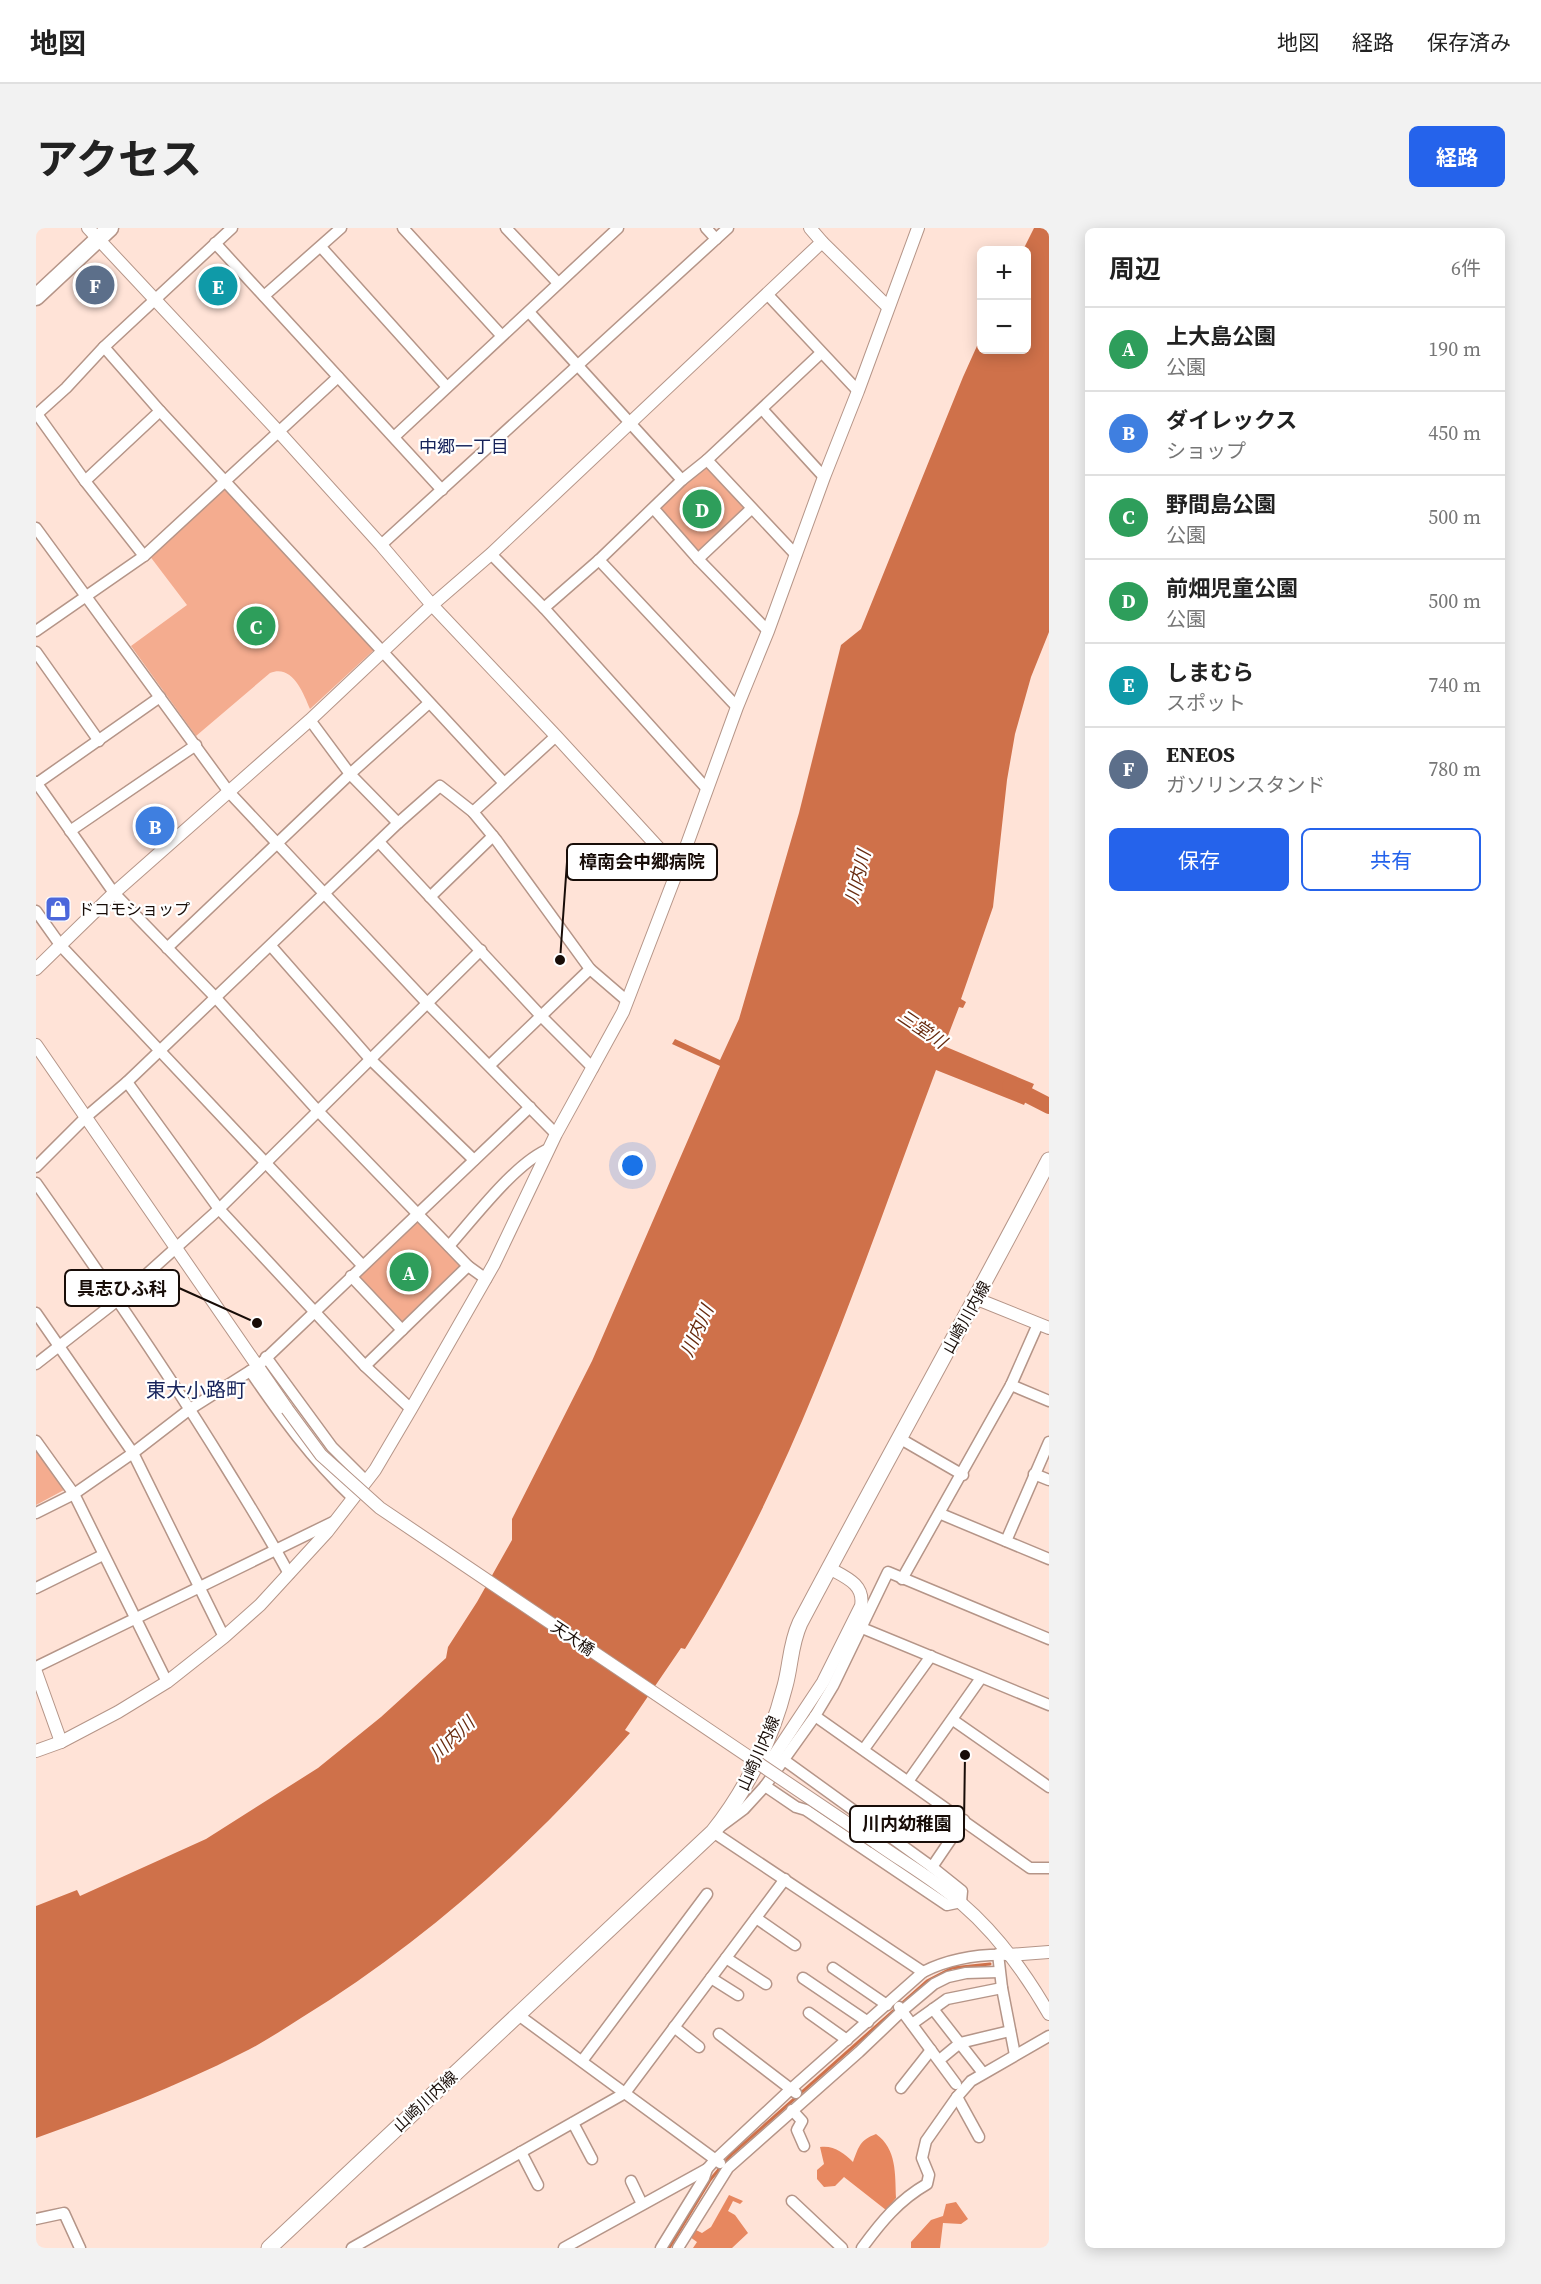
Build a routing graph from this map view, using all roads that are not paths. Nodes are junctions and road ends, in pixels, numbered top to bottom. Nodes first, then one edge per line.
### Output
1 (232, 228) edge
2 (341, 228) edge
3 (402, 228) edge
4 (506, 228) edge
5 (706, 228) edge
6 (728, 228) edge
7 (810, 228) edge
8 (918, 228) edge
9 (612, 230) edge
10 (99, 231) edge
11 (716, 238) junction
12 (822, 242) junction
13 (215, 243) junction
14 (321, 247) junction
15 (558, 283) junction
16 (768, 295) junction
17 (264, 296) junction
18 (36, 297) edge
19 (155, 299) junction
20 (888, 307) junction
21 (529, 312) junction
22 (501, 335) junction
23 (104, 347) junction
24 (821, 353) junction
25 (579, 365) junction
26 (338, 377) junction
27 (447, 387) junction
28 (858, 391) junction
29 (762, 409) junction
30 (160, 411) junction
31 (37, 414) edge
32 (631, 422) junction
33 (278, 430) junction
34 (394, 437) junction
35 (707, 460) junction
36 (824, 477) junction
37 (226, 480) junction
38 (682, 480) junction
39 (85, 481) junction
40 (442, 490) junction
41 (654, 509) junction
42 (751, 509) junction
43 (36, 528) edge
44 (381, 545) junction
45 (491, 554) junction
46 (144, 555) junction
47 (796, 555) junction
48 (698, 559) junction
49 (599, 560) junction
50 (86, 596) junction
51 (432, 605) junction
52 (544, 608) junction
53 (36, 631) edge
54 (768, 631) junction
55 (36, 652) edge
56 (383, 652) junction
57 (160, 697) junction
58 (429, 704) junction
59 (737, 707) junction
60 (310, 720) junction
61 (556, 736) junction
62 (99, 741) junction
63 (196, 745) junction
64 (350, 774) junction
65 (36, 783) edge
66 (504, 783) junction
67 (707, 789) junction
68 (229, 792) junction
69 (473, 812) junction
70 (398, 823) junction
71 (70, 831) junction
72 (493, 836) junction
73 (379, 842) junction
74 (277, 843) junction
75 (678, 868) junction
76 (114, 893) junction
77 (327, 893) junction
78 (430, 897) junction
79 (36, 911) edge
80 (61, 946) junction
81 (271, 946) junction
82 (167, 948) junction
83 (481, 950) junction
84 (36, 969) edge
85 (590, 969) junction
86 (216, 998) junction
87 (626, 1000) junction
88 (427, 1003) junction
89 (541, 1016) junction
90 (36, 1045) edge
91 (159, 1049) junction
92 (370, 1059) junction
93 (490, 1065) junction
94 (593, 1068) junction
95 (127, 1082) junction
96 (530, 1107) junction
97 (318, 1111) junction
98 (86, 1117) junction
99 (556, 1134) junction
100 (549, 1149) junction
101 (474, 1160) junction
102 (1049, 1160) edge
103 (266, 1161) junction
104 (36, 1167) edge
105 (36, 1183) edge
106 (219, 1209) junction
107 (418, 1212) junction
108 (449, 1246) junction
109 (177, 1247) junction
110 (362, 1265) junction
111 (468, 1266) junction
112 (351, 1276) junction
113 (486, 1279) junction
114 (977, 1299) junction
115 (118, 1300) junction
116 (316, 1310) junction
117 (36, 1313) edge
118 (1043, 1326) edge
119 (402, 1330) junction
120 (61, 1346) junction
121 (36, 1364) edge
122 (258, 1365) junction
123 (365, 1366) junction
124 (1011, 1385) junction
125 (1049, 1401) edge
126 (190, 1409) junction
127 (411, 1410) junction
128 (899, 1438) junction
129 (36, 1442) edge
130 (1049, 1442) edge
131 (134, 1453) junction
132 (1034, 1474) junction
133 (963, 1475) junction
134 (1049, 1480) edge
135 (366, 1481) junction
136 (74, 1494) junction
137 (353, 1498) junction
138 (36, 1513) edge
139 (940, 1514) junction
140 (336, 1520) junction
141 (1006, 1541) junction
142 (276, 1549) junction
143 (103, 1555) junction
144 (1049, 1559) edge
145 (829, 1568) junction
146 (289, 1574) junction
147 (902, 1579) junction
148 (198, 1587) junction
149 (36, 1588) edge
150 (136, 1619) junction
151 (862, 1628) junction
152 (224, 1638) junction
153 (1049, 1639) edge
154 (931, 1656) junction
155 (36, 1667) edge
156 (36, 1672) edge
157 (981, 1678) junction
158 (167, 1682) junction
159 (1049, 1705) edge
160 (815, 1716) junction
161 (953, 1720) junction
162 (61, 1742) junction
163 (864, 1749) junction
164 (36, 1751) edge
165 (784, 1760) junction
166 (766, 1768) junction
167 (909, 1780) junction
168 (765, 1786) junction
169 (1049, 1786) edge
170 (964, 1821) junction
171 (713, 1832) junction
172 (932, 1867) junction
173 (1049, 1868) edge
174 (785, 1879) junction
175 (707, 1894) dead end
176 (961, 1902) junction
177 (756, 1918) junction
178 (795, 1945) dead end
179 (1049, 1952) edge
180 (1004, 1954) junction
181 (726, 1958) junction
182 (832, 1968) dead end
183 (923, 1972) junction
184 (999, 1972) junction
185 (711, 1978) junction
186 (803, 1978) dead end
187 (766, 1984) dead end
188 (1002, 1988) junction
189 (738, 1995) dead end
190 (890, 2002) junction
191 (933, 2009) junction
192 (902, 2011) junction
193 (809, 2013) dead end
194 (517, 2014) junction
195 (1049, 2014) edge
196 (868, 2022) junction
197 (912, 2024) junction
198 (674, 2027) junction
199 (1010, 2031) junction
200 (719, 2034) dead end
201 (1049, 2036) edge
202 (847, 2040) junction
203 (960, 2043) junction
204 (699, 2047) dead end
205 (931, 2050) junction
206 (1015, 2055) junction
207 (943, 2057) dead end
208 (582, 2061) junction
209 (983, 2073) junction
210 (956, 2084) dead end
211 (792, 2088) junction
212 (901, 2088) dead end
213 (625, 2093) junction
214 (957, 2097) junction
215 (802, 2101) junction
216 (792, 2110) junction
217 (573, 2123) junction
218 (979, 2137) dead end
219 (804, 2146) dead end
220 (521, 2152) junction
221 (592, 2159) dead end
222 (716, 2160) junction
223 (728, 2168) junction
224 (707, 2169) junction
225 (631, 2181) dead end
226 (538, 2185) dead end
227 (792, 2201) dead end
228 (642, 2204) junction
229 (36, 2219) edge
230 (80, 2248) edge
231 (269, 2248) edge
232 (352, 2248) edge
233 (564, 2248) edge
234 (661, 2248) edge
235 (678, 2248) edge
236 (842, 2248) edge
237 (862, 2248) edge

1 - 13 street
2 - 14 street
3 - 22 street
4 - 15 street
5 - 11 street
6 - 11 street
7 - 12 street
8 - 20 street
9 - 15 street
10 - 18 highway
10 - 19 street
11 - 25 street
12 - 16 street
12 - 20 street
13 - 17 street
13 - 19 street
14 - 17 street
14 - 27 street
15 - 21 street
16 - 24 street
16 - 32 street
17 - 26 street
19 - 23 street
19 - 33 street
20 - 28 street
21 - 22 street
21 - 25 street
22 - 27 street
23 - 30 street
23 - 31 street
24 - 28 street
24 - 29 street
25 - 32 street
25 - 40 street
26 - 33 street
26 - 34 street
27 - 34 street
28 - 36 street
29 - 35 street
29 - 36 street
30 - 37 street
30 - 39 street
31 - 39 street
32 - 38 street
32 - 45 street
33 - 37 street
33 - 44 street
34 - 40 street
35 - 38 street
35 - 42 street
36 - 47 street
37 - 46 street
37 - 56 street
38 - 41 street
39 - 46 street
40 - 44 street
41 - 48 street
41 - 49 street
42 - 47 street
42 - 48 street
43 - 50 street
44 - 51 street
45 - 51 street
45 - 52 street
46 - 50 street
47 - 54 street
48 - 54 street
49 - 52 street
49 - 59 street
50 - 53 street
50 - 57 street
51 - 56 street
51 - 61 street
52 - 67 street
54 - 59 street
55 - 62 street
56 - 58 street
56 - 60 street
57 - 62 street
57 - 63 street
58 - 64 street
58 - 66 street
59 - 67 street
60 - 64 street
60 - 68 street
61 - 66 street
61 - 75 street
62 - 65 street
63 - 68 street
63 - 71 street
64 - 70 street
64 - 74 street
65 - 71 street
66 - 69 street
67 - 75 street
68 - 74 street
68 - 76 street
69 - 70 street
69 - 72 street
70 - 73 street
71 - 76 street
72 - 78 street
72 - 85 street
73 - 77 street
73 - 78 street
74 - 77 street
74 - 82 street
75 - 87 street
76 - 80 street
76 - 82 street
77 - 81 street
77 - 88 street
78 - 83 street
79 - 80 street
80 - 84 street
80 - 91 street
81 - 86 street
81 - 92 street
82 - 86 street
83 - 88 street
83 - 89 street
85 - 87 street
85 - 89 street
86 - 91 street
86 - 97 street
87 - 94 street
88 - 92 street
88 - 93 street
89 - 93 street
89 - 94 street
90 - 98 street, 天大橋
91 - 95 street
91 - 103 street
92 - 97 street
92 - 101 street
93 - 96 street
94 - 99 street
95 - 98 street
95 - 106 street
96 - 99 street
96 - 101 street
97 - 103 street
97 - 107 street
98 - 104 street
98 - 109 street, 天大橋
99 - 100 street
100 - 108 street
100 - 113 street
101 - 107 street
102 - 114 main road, 山崎川内線
103 - 106 street
103 - 110 street
105 - 115 street
106 - 109 street
106 - 116 street
107 - 108 street
107 - 110 street
108 - 111 street
109 - 115 street
109 - 122 street, 天大橋
110 - 112 street
111 - 113 street
111 - 119 street
112 - 116 street
112 - 119 street
113 - 127 street
114 - 118 street
114 - 128 main road, 山崎川内線
115 - 120 street
115 - 126 street
116 - 122 street
116 - 123 street
117 - 120 street
118 - 124 street
119 - 123 street
120 - 121 street
120 - 131 street
122 - 126 street
122 - 135 street
122 - 137 street
122 - 166 street, 天大橋, bridge
123 - 127 street
124 - 125 street
124 - 133 street
126 - 131 street
126 - 142 street
127 - 135 street
128 - 133 street
128 - 145 main road, 山崎川内線
129 - 136 street
130 - 132 street
131 - 136 street
131 - 148 street
132 - 134 street
132 - 141 street
133 - 139 street
135 - 137 street
136 - 138 street
136 - 143 street
137 - 140 street
139 - 141 street
139 - 147 street
140 - 142 street
140 - 146 street
141 - 144 street
142 - 146 street
142 - 148 street
143 - 149 street
143 - 150 street
145 - 166 street
145 - 171 main road, 山崎川内線
146 - 152 street
147 - 151 street
147 - 153 street
148 - 150 street
148 - 152 street
150 - 155 street
150 - 158 street
151 - 154 street
151 - 160 street
152 - 158 street
154 - 157 street
154 - 163 street
156 - 162 street
157 - 159 street
157 - 161 street
158 - 162 street
160 - 163 street
160 - 165 street
161 - 167 street
161 - 169 street
162 - 164 street
163 - 167 street
165 - 168 street
165 - 172 street
166 - 176 street, 天大橋, bridge
167 - 170 street
168 - 171 street
168 - 176 street
170 - 172 street
170 - 173 street
171 - 174 street
171 - 194 main road, 山崎川内線
172 - 176 street
174 - 177 street
174 - 183 street
175 - 208 street
176 - 180 street, 天大橋
177 - 178 street
177 - 181 street
179 - 180 street
180 - 183 street
180 - 184 street
180 - 195 street, 天大橋
181 - 185 street
181 - 187 street
182 - 190 street
183 - 190 street
184 - 188 street
184 - 192 street
185 - 189 street
185 - 198 street
186 - 196 street
188 - 191 street
188 - 199 street
190 - 192 street
190 - 196 street
191 - 197 street
191 - 203 street
192 - 197 street
192 - 215 street
193 - 202 street
194 - 208 street
194 - 231 main road, 山崎川内線
196 - 202 street
197 - 205 street
198 - 204 street
198 - 213 street
199 - 203 street
199 - 206 street
200 - 211 street
201 - 206 street
202 - 211 street
203 - 207 street
203 - 209 street
205 - 210 street
205 - 212 street
206 - 209 street
208 - 213 street
209 - 214 street
211 - 215 street
211 - 222 street
213 - 217 street
213 - 222 street
214 - 218 street
214 - 237 street
215 - 216 street
216 - 219 street
216 - 223 street
217 - 220 street
217 - 221 street
220 - 226 street
220 - 232 street
222 - 223 street
222 - 224 street
223 - 235 street
224 - 228 street
224 - 234 street
225 - 228 street
227 - 236 street
228 - 233 street
229 - 230 street

